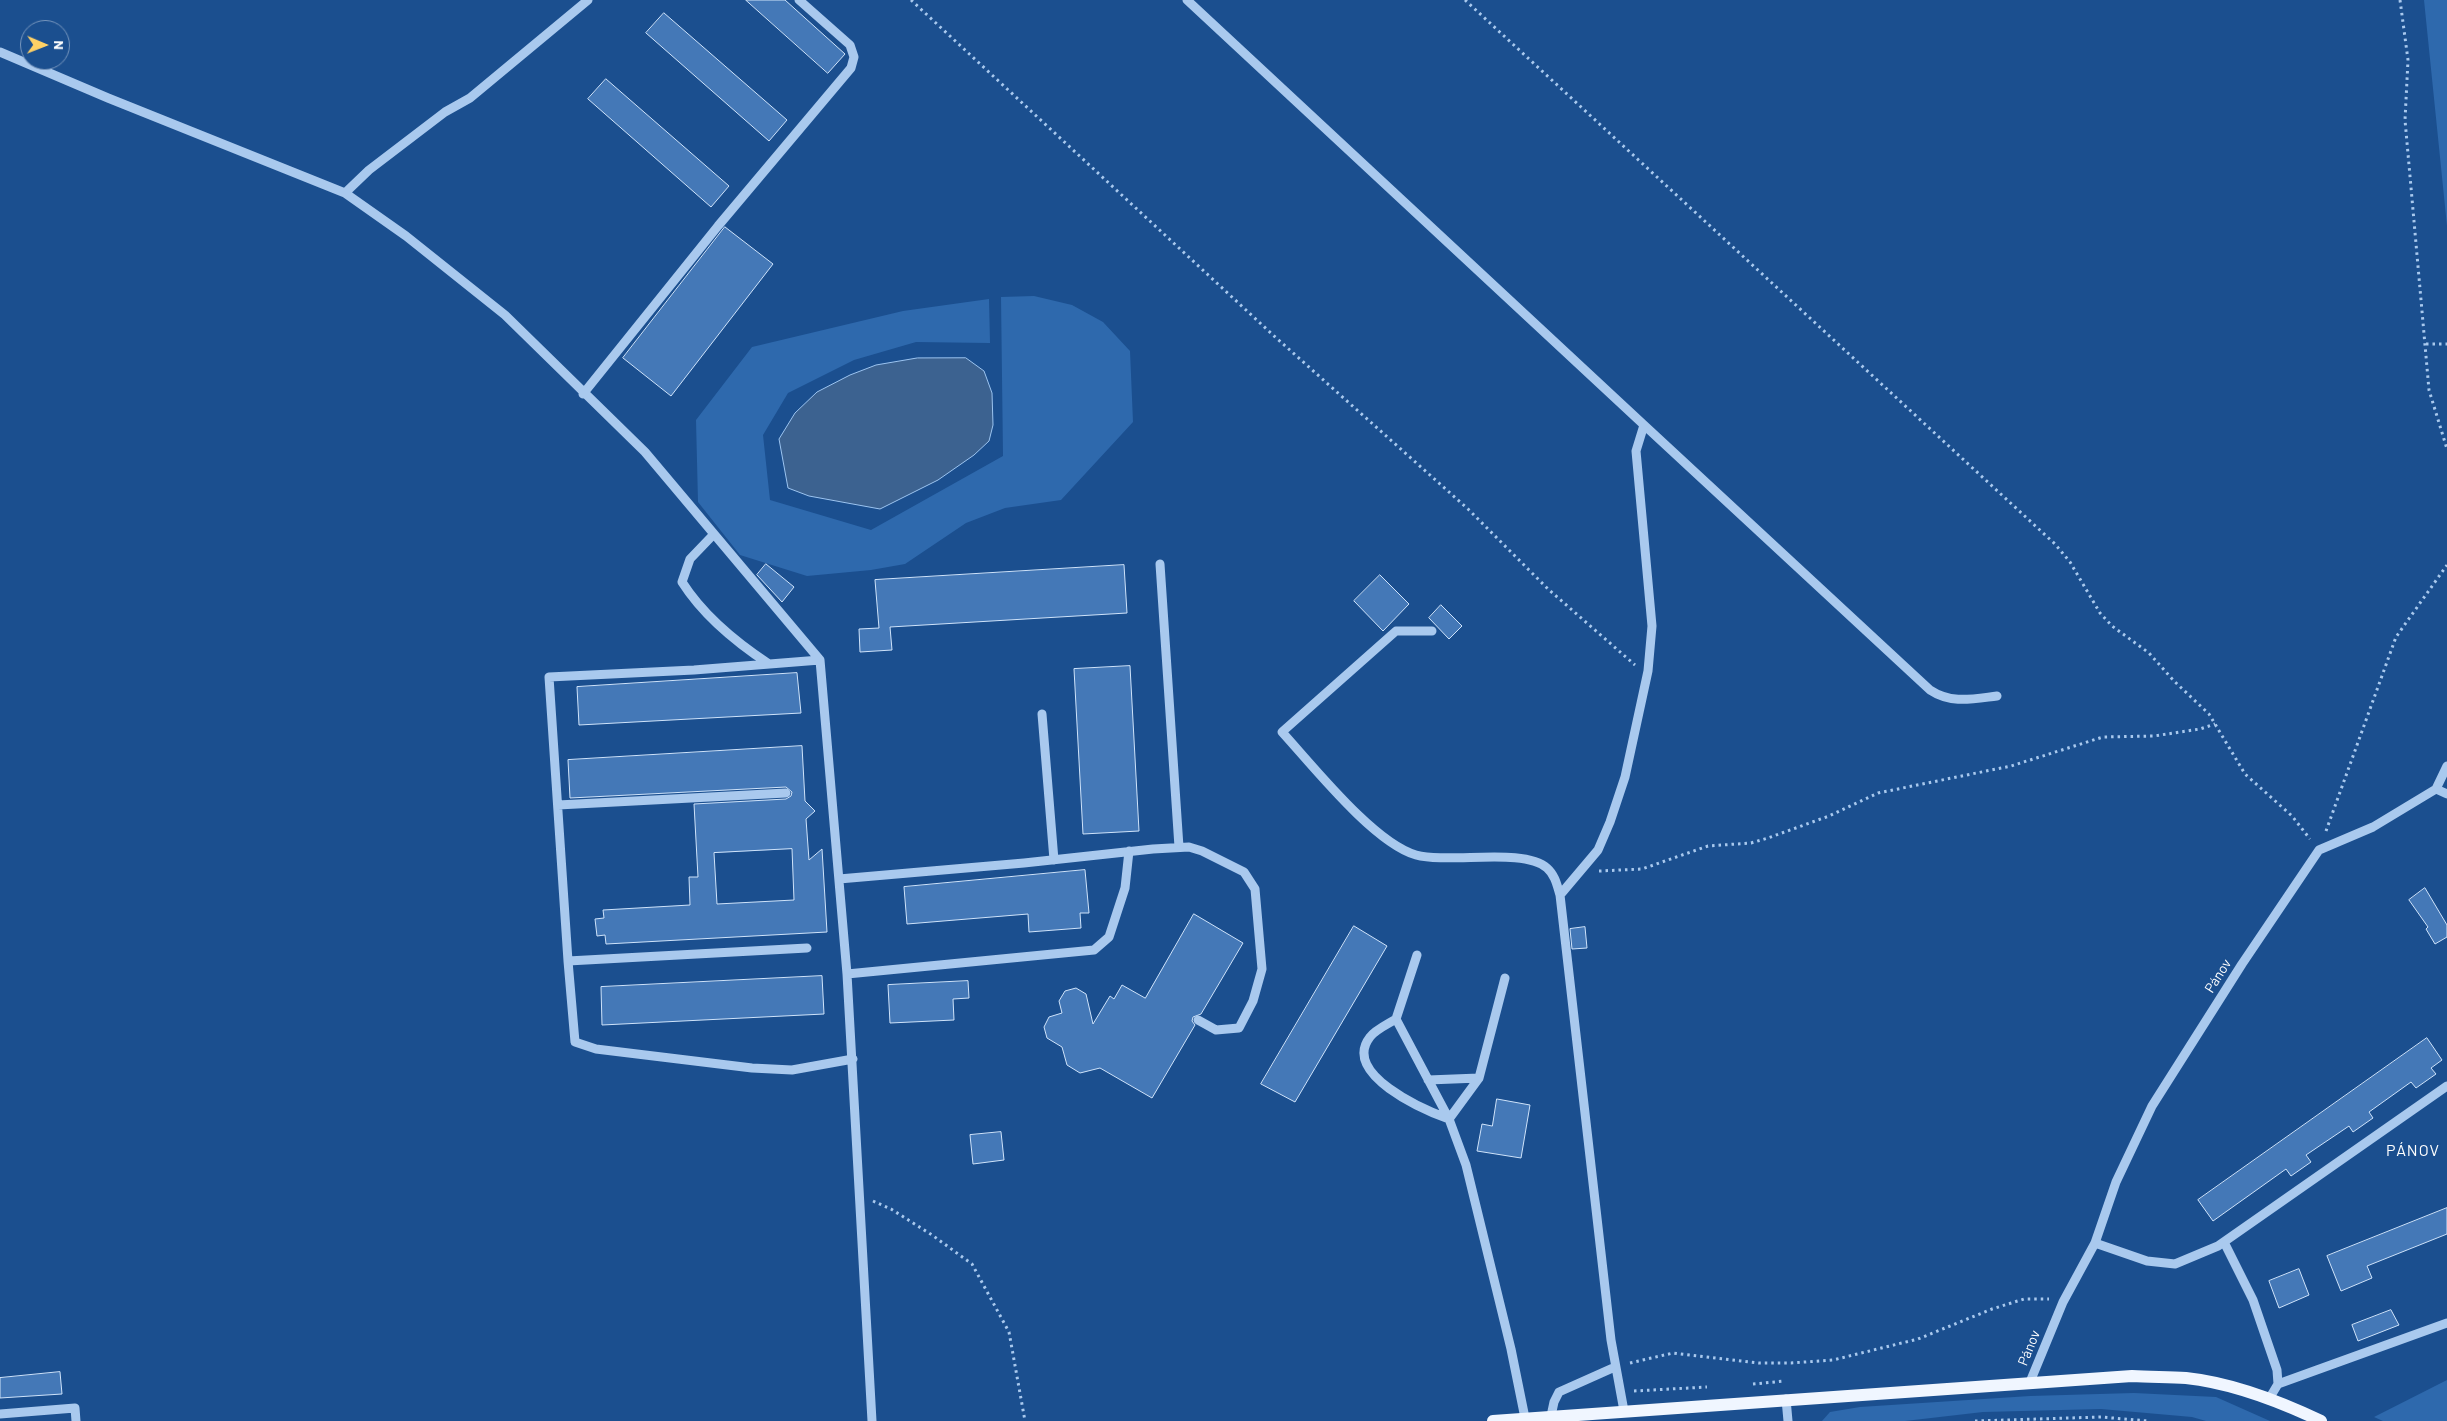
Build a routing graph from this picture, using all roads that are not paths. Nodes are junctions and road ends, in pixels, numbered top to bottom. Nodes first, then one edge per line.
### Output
1 (588, 0) edge
2 (800, 0) edge
3 (1187, 0) edge
4 (0, 52) edge
5 (345, 193) junction
6 (583, 394) junction
7 (1644, 425) junction
8 (714, 534) junction
9 (1160, 564) dead end
10 (1432, 631) dead end
11 (820, 660) junction
12 (769, 664) junction
13 (1996, 696) dead end
14 (1042, 714) dead end
15 (2447, 766) edge
16 (2436, 789) junction
17 (786, 792) dead end
18 (2447, 794) edge
19 (558, 805) junction
20 (1178, 847) junction
21 (1129, 851) junction
22 (1054, 860) junction
23 (839, 878) junction
24 (1560, 895) junction
25 (807, 948) dead end
26 (1417, 955) dead end
27 (568, 961) junction
28 (847, 974) junction
29 (1505, 978) dead end
30 (1396, 1019) junction
31 (1198, 1020) dead end
32 (853, 1060) junction
33 (1479, 1078) junction
34 (1428, 1080) junction
35 (2447, 1086) edge
36 (1449, 1119) junction
37 (2224, 1242) junction
38 (2095, 1243) junction
39 (2447, 1323) edge
40 (1615, 1367) junction
41 (2030, 1382) junction
42 (2278, 1384) junction
43 (1786, 1399) junction
44 (2269, 1399) junction
45 (1624, 1411) junction
46 (0, 1414) edge
47 (1550, 1416) junction
48 (1525, 1418) junction
49 (76, 1421) edge
50 (872, 1421) edge
51 (1493, 1421) edge
52 (1788, 1421) edge
53 (2321, 1421) edge

1 - 5 street
2 - 6 street
3 - 7 street
4 - 5 street
5 - 6 street
6 - 8 street
7 - 13 street
7 - 24 street
8 - 11 street
8 - 12 street
9 - 20 street
10 - 24 street
11 - 12 street
11 - 23 street
12 - 19 street
14 - 22 street
15 - 16 street
16 - 18 street
16 - 38 street, Pánov
17 - 19 street
19 - 27 street
20 - 21 street
20 - 31 street
21 - 22 street
21 - 28 street
22 - 23 street
23 - 28 street
24 - 40 street
25 - 27 street
26 - 30 street
27 - 32 street
28 - 32 street
29 - 33 street
30 - 34 street
30 - 36 street
32 - 50 street
33 - 34 street
33 - 36 street
34 - 36 street
35 - 37 street
36 - 48 street
37 - 38 street
37 - 42 street
38 - 41 street, Pánov
39 - 42 street
40 - 45 street
40 - 47 street
41 - 43 main road
41 - 44 main road
42 - 44 street
43 - 45 main road
43 - 52 street
44 - 53 main road
45 - 47 main road
46 - 49 street
47 - 48 main road
48 - 51 main road

